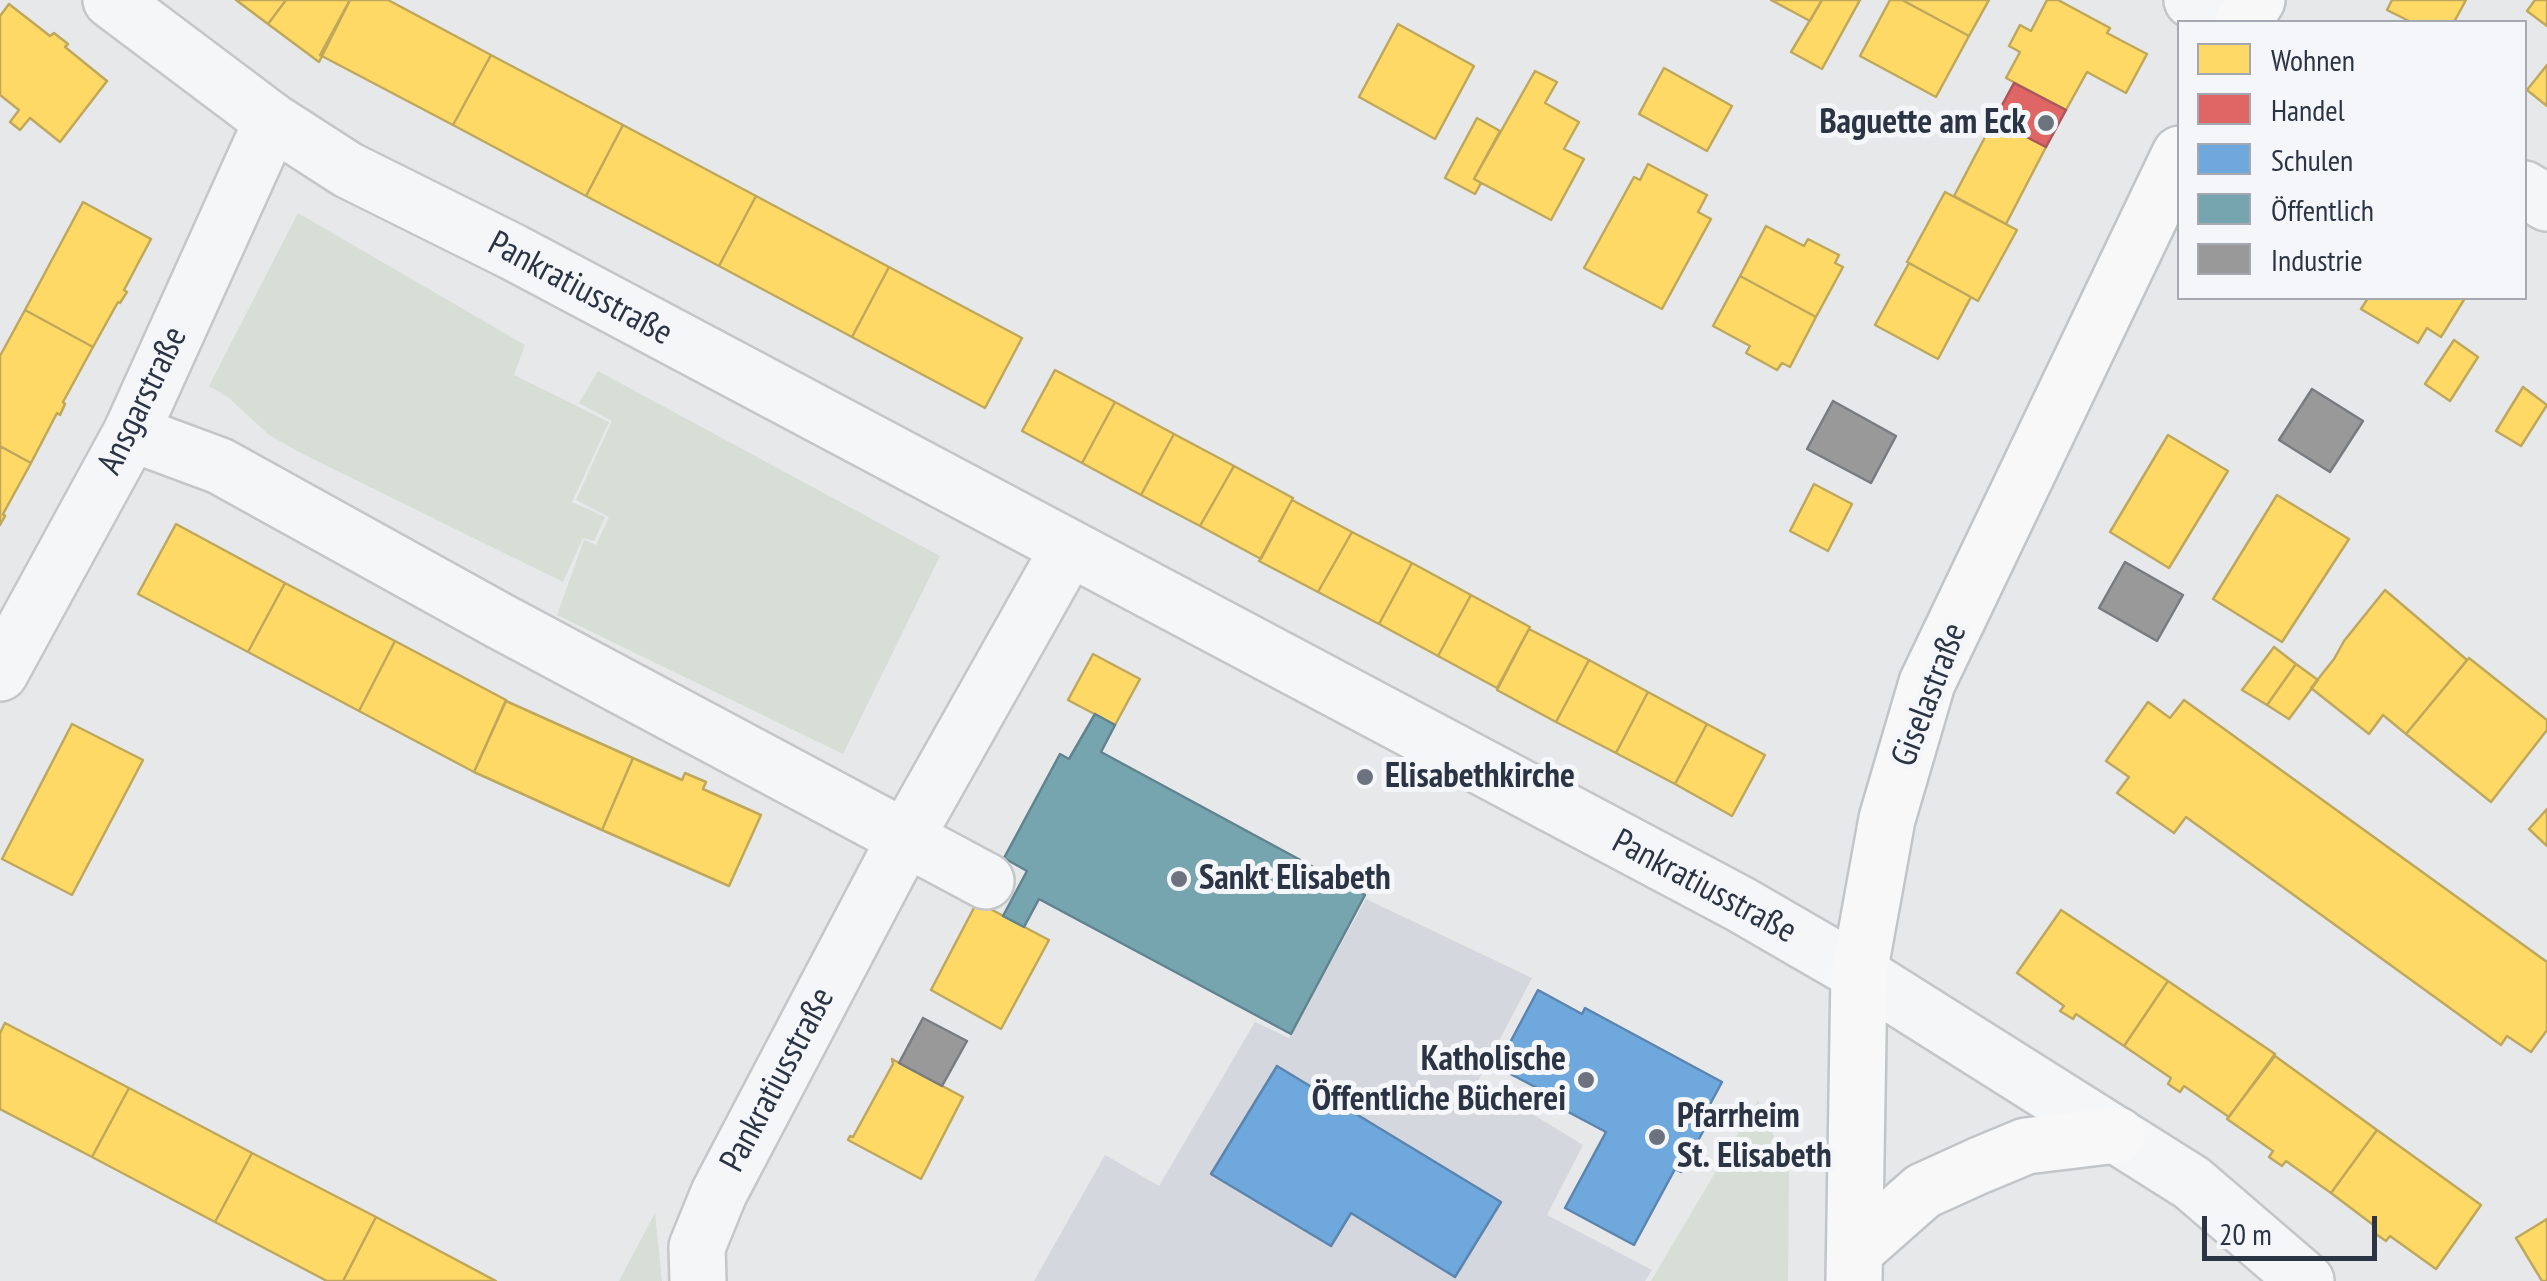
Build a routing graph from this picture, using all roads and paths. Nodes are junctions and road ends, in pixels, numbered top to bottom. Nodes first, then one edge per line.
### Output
1 (111, 0) edge
2 (2192, 0) edge
3 (2227, 20) edge
4 (272, 121) junction
5 (2177, 160) edge
6 (131, 432) junction
7 (1069, 548) junction
8 (0, 673) edge
9 (905, 839) junction
10 (986, 881) dead end
11 (1859, 973) junction
12 (2116, 1135) junction
13 (697, 1264) edge
14 (1855, 1266) edge
15 (2306, 1281) edge

1 - 4 street, Pankratiusstraße
2 - 3 street
4 - 6 street, Ansgarstraße
4 - 7 street, Pankratiusstraße
5 - 11 main road, Giselastraße
6 - 8 street, Ansgarstraße
6 - 9 street
7 - 9 street, Pankratiusstraße
7 - 11 street, Pankratiusstraße
9 - 10 street
9 - 13 street, Pankratiusstraße
11 - 12 street, Pankratiusstraße
11 - 14 main road, Giselastraße
12 - 14 main road
12 - 15 street, Pankratiusstraße

